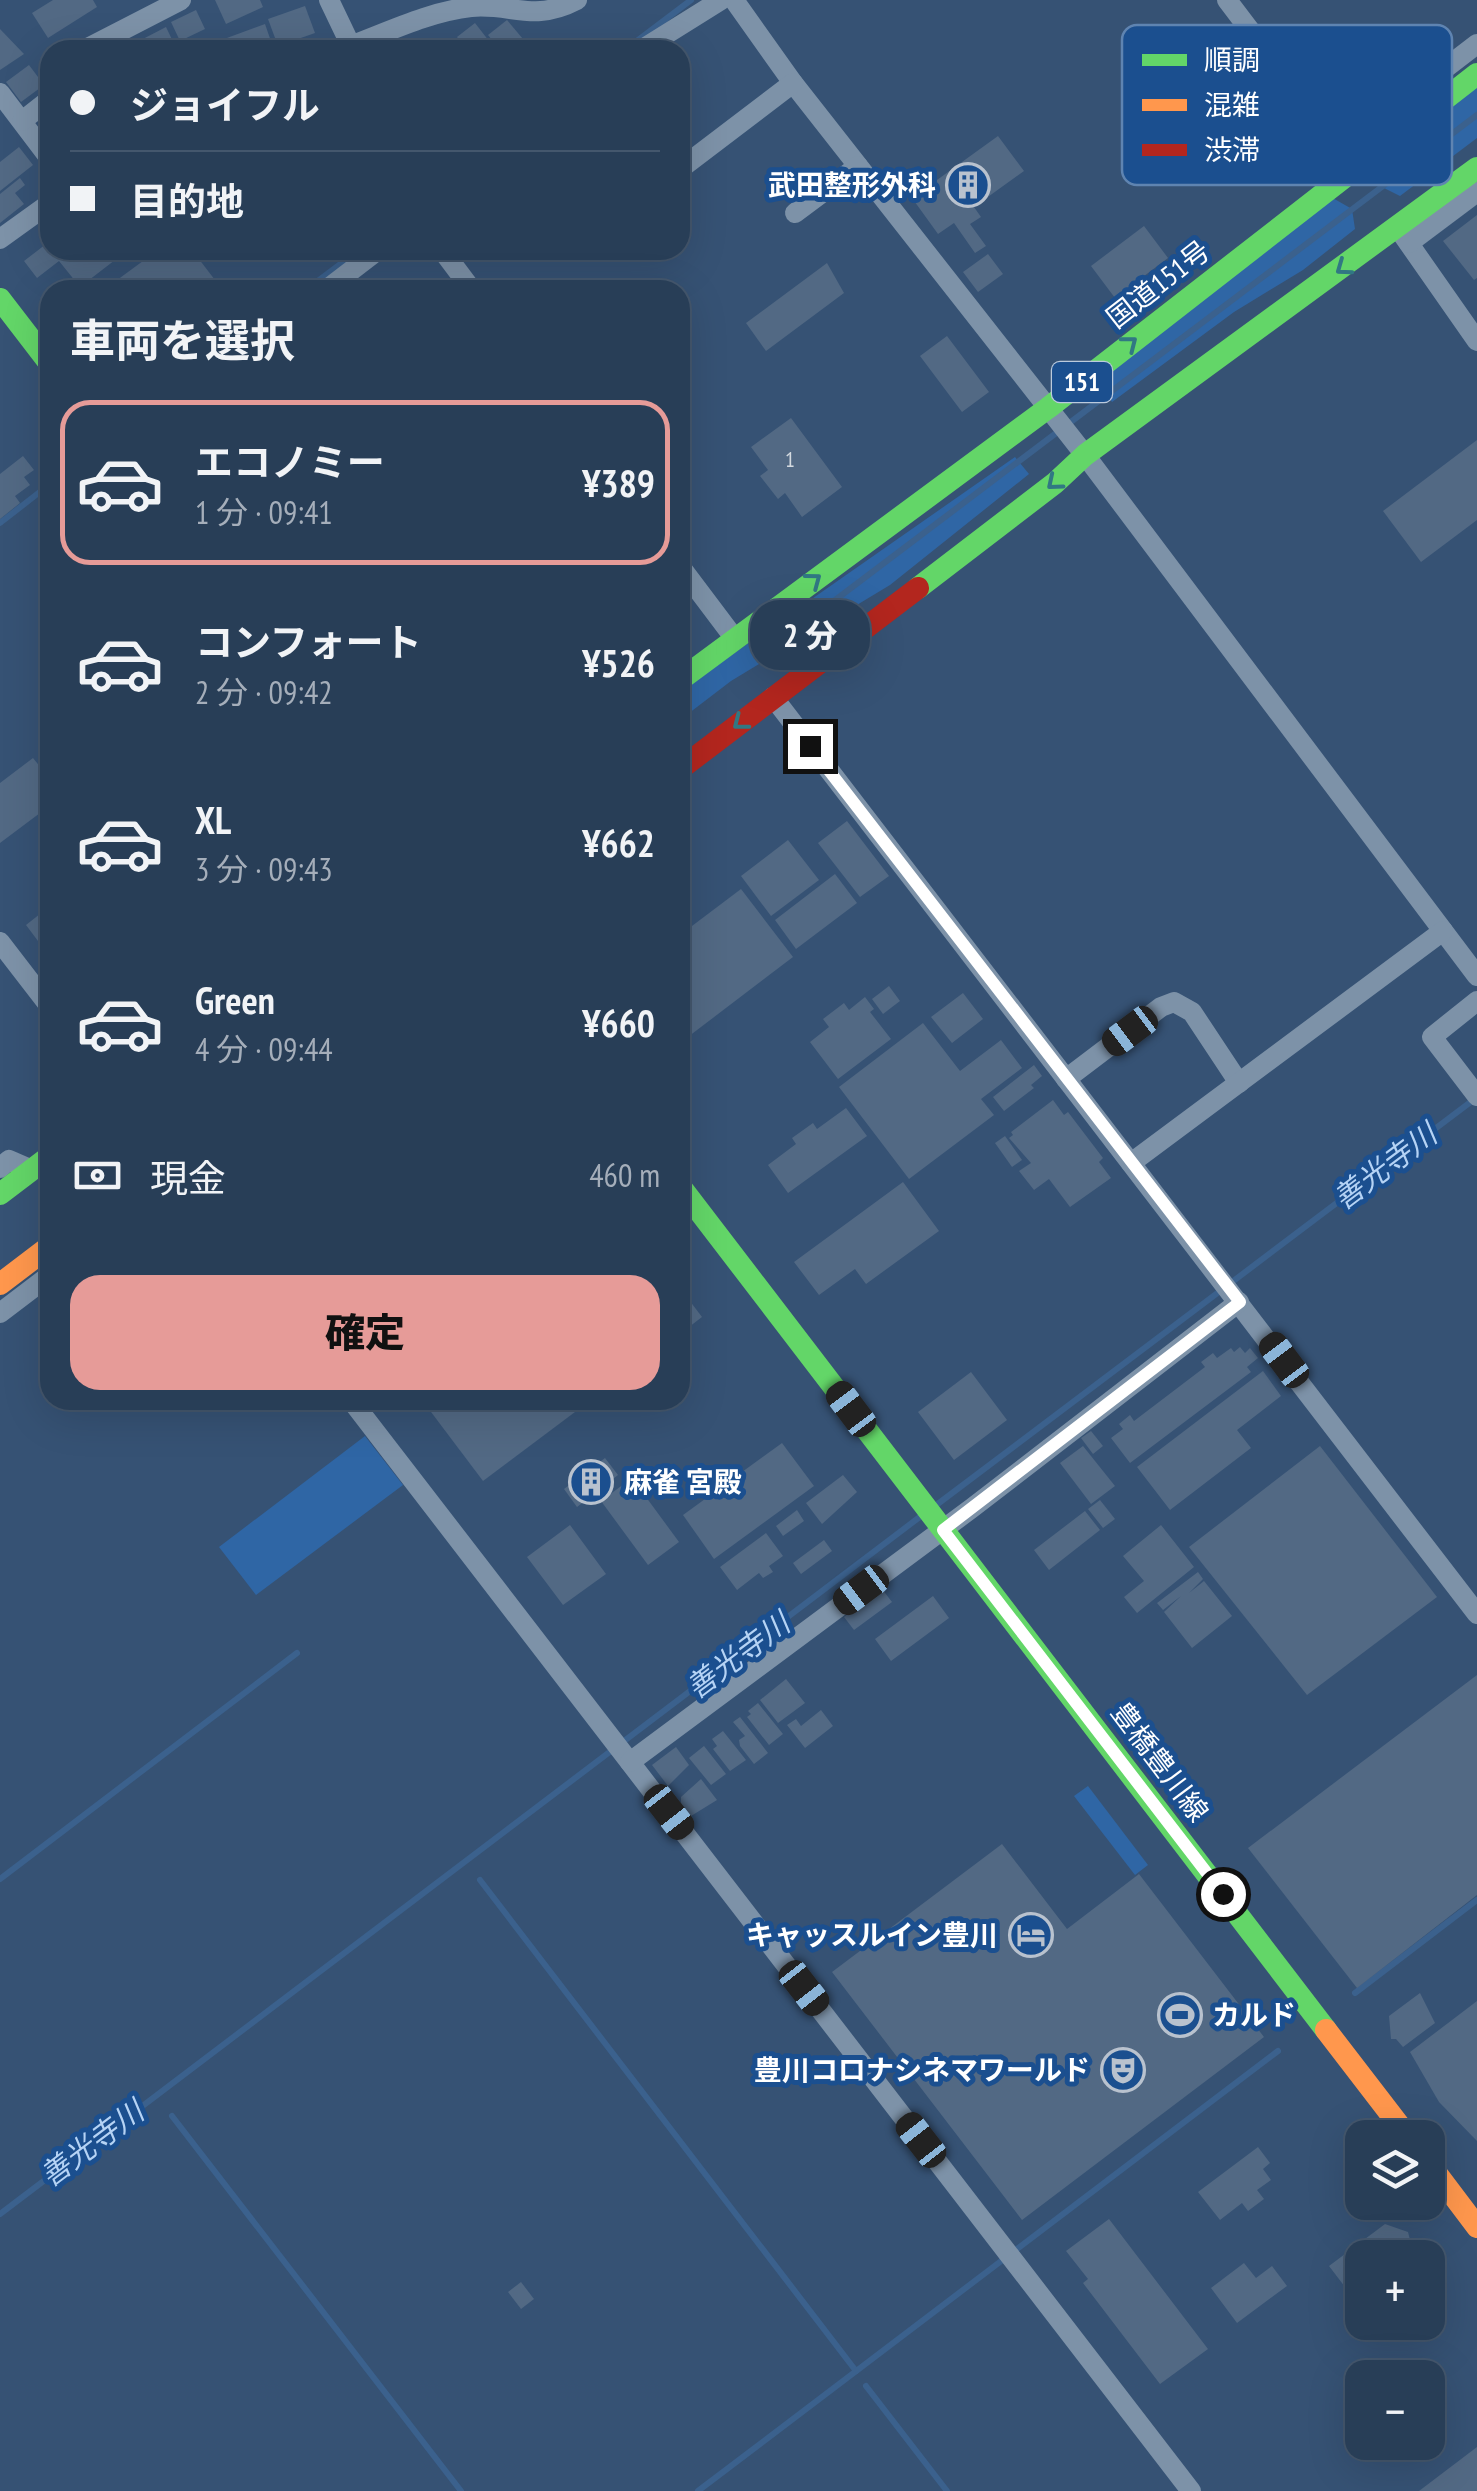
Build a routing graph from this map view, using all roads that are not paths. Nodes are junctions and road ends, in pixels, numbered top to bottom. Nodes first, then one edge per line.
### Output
1 (181, 0) edge
2 (330, 0) edge
3 (577, 0) edge
4 (721, 0) edge
5 (734, 0) edge
6 (1227, 0) edge
7 (489, 4) edge
8 (1246, 25) edge
9 (103, 40) edge
10 (342, 40) edge
11 (367, 40) edge
12 (656, 40) edge
13 (1477, 44) edge
14 (1452, 66) edge
15 (1477, 74) edge
16 (794, 83) junction
17 (1452, 90) edge
18 (0, 93) edge
19 (40, 107) edge
20 (22, 121) junction
21 (40, 145) edge
22 (690, 161) edge
23 (858, 166) junction
24 (1477, 168) edge
25 (1315, 185) edge
26 (1477, 192) edge
27 (40, 209) edge
28 (795, 213) dead end
29 (1404, 236) junction
30 (0, 239) edge
31 (365, 260) edge
32 (339, 280) edge
33 (0, 299) edge
34 (1477, 341) edge
35 (40, 351) edge
36 (1048, 408) junction
37 (1085, 455) junction
38 (690, 579) edge
39 (735, 639) junction
40 (690, 673) edge
41 (773, 696) junction
42 (690, 761) edge
43 (1444, 932) junction
44 (0, 942) edge
45 (1477, 976) edge
46 (40, 994) edge
47 (1477, 1001) edge
48 (1066, 1079) junction
49 (1239, 1082) junction
50 (1477, 1096) edge
51 (40, 1163) edge
52 (1131, 1163) junction
53 (40, 1164) edge
54 (0, 1168) edge
55 (0, 1194) edge
56 (690, 1199) edge
57 (40, 1254) edge
58 (40, 1283) edge
59 (0, 1284) edge
60 (1234, 1297) junction
61 (0, 1313) edge
62 (359, 1410) edge
63 (939, 1524) junction
64 (1477, 1614) edge
65 (621, 1751) junction
66 (1395, 2120) edge
67 (1445, 2185) edge
68 (1477, 2227) edge
69 (1191, 2491) edge

1 - 9 street
2 - 10 street
3 - 7 street
4 - 12 street
5 - 16 street
6 - 8 street
7 - 11 street
13 - 14 street
15 - 17 main road, 国道151号 / 151
16 - 22 street
16 - 23 street
18 - 20 street
19 - 20 street
20 - 21 street
23 - 28 street
23 - 36 street
24 - 29 main road, 151
36 -> 25 main road, 国道151号 / 151
26 - 29 street
27 - 30 street
29 - 34 street
29 -> 37 main road, 151
31 - 32 street
33 - 35 main road
36 - 37 street
39 -> 36 main road, 国道151号 / 151
37 -> 41 main road, 151
37 - 43 street
38 - 39 street
39 - 40 main road, 国道151号 / 151
41 -> 42 main road, 151
41 - 48 street
43 - 45 street
43 - 49 street
44 - 46 street
47 - 50 street
48 - 49 street
48 - 52 street
49 - 52 street
51 - 54 street
52 - 60 street
53 - 55 main road
56 - 63 main road, 豊橋豊川線
57 - 59 main road
58 - 61 street
60 - 63 street
60 - 64 street
62 - 65 street
63 - 65 street
63 - 66 main road, 豊橋豊川線
65 - 69 street
67 - 68 main road

